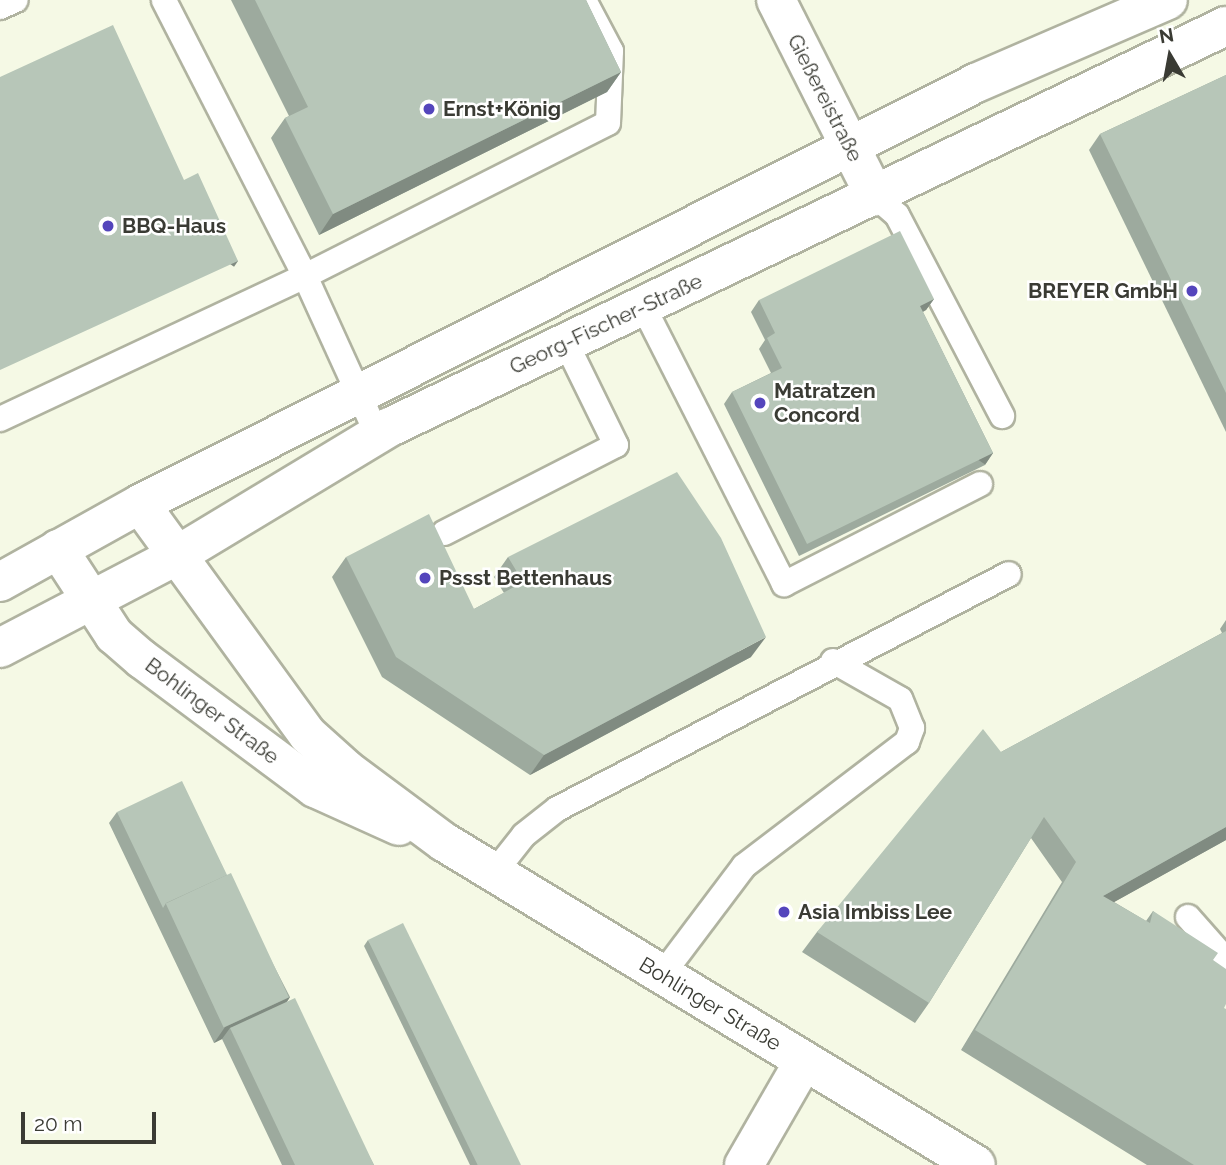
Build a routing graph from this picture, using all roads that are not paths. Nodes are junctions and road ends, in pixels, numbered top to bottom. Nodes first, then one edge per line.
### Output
1 (16, 0) edge
2 (164, 0) edge
3 (584, 0) edge
4 (775, 0) edge
5 (1168, 0) edge
6 (0, 7) edge
7 (1226, 26) edge
8 (851, 149) junction
9 (875, 196) junction
10 (305, 276) junction
11 (643, 306) junction
12 (566, 343) junction
13 (355, 397) junction
14 (1002, 416) dead end
15 (0, 419) edge
16 (377, 434) junction
17 (980, 484) dead end
18 (140, 504) junction
19 (444, 533) dead end
20 (58, 549) junction
21 (176, 556) junction
22 (1009, 574) dead end
23 (0, 582) edge
24 (90, 603) junction
25 (0, 648) edge
26 (833, 661) junction
27 (444, 842) junction
28 (494, 873) junction
29 (1188, 917) dead end
30 (1226, 960) edge
31 (662, 975) junction
32 (804, 1061) junction
33 (744, 1165) edge
34 (976, 1165) edge

1 - 6 lane
2 - 10 lane
3 - 10 lane
4 - 8 main road, Gießereistraße
5 - 8 main road
7 - 9 main road, Georg-Fischer-Straße
8 - 9 main road, Gießereistraße
8 - 13 main road
9 - 11 main road, Georg-Fischer-Straße
9 - 14 lane
10 - 13 lane
10 - 15 lane
11 - 12 main road, Georg-Fischer-Straße
11 - 17 lane
12 - 16 main road, Georg-Fischer-Straße
12 - 19 lane
13 - 16 lane
13 - 18 main road
16 - 21 main road, Georg-Fischer-Straße
18 - 20 main road
18 - 21 main road, Bohlinger Straße
20 - 23 main road
20 - 24 main road, Bohlinger Straße
21 - 24 main road, Georg-Fischer-Straße
21 - 27 main road, Bohlinger Straße
22 - 26 lane
24 - 25 main road, Georg-Fischer-Straße
24 - 27 main road, Bohlinger Straße
26 - 28 lane
26 - 31 lane
27 - 28 main road, Bohlinger Straße
28 - 31 main road, Bohlinger Straße
29 - 30 lane
31 - 32 main road, Bohlinger Straße
32 - 33 main road
32 - 34 main road, Bohlinger Straße

